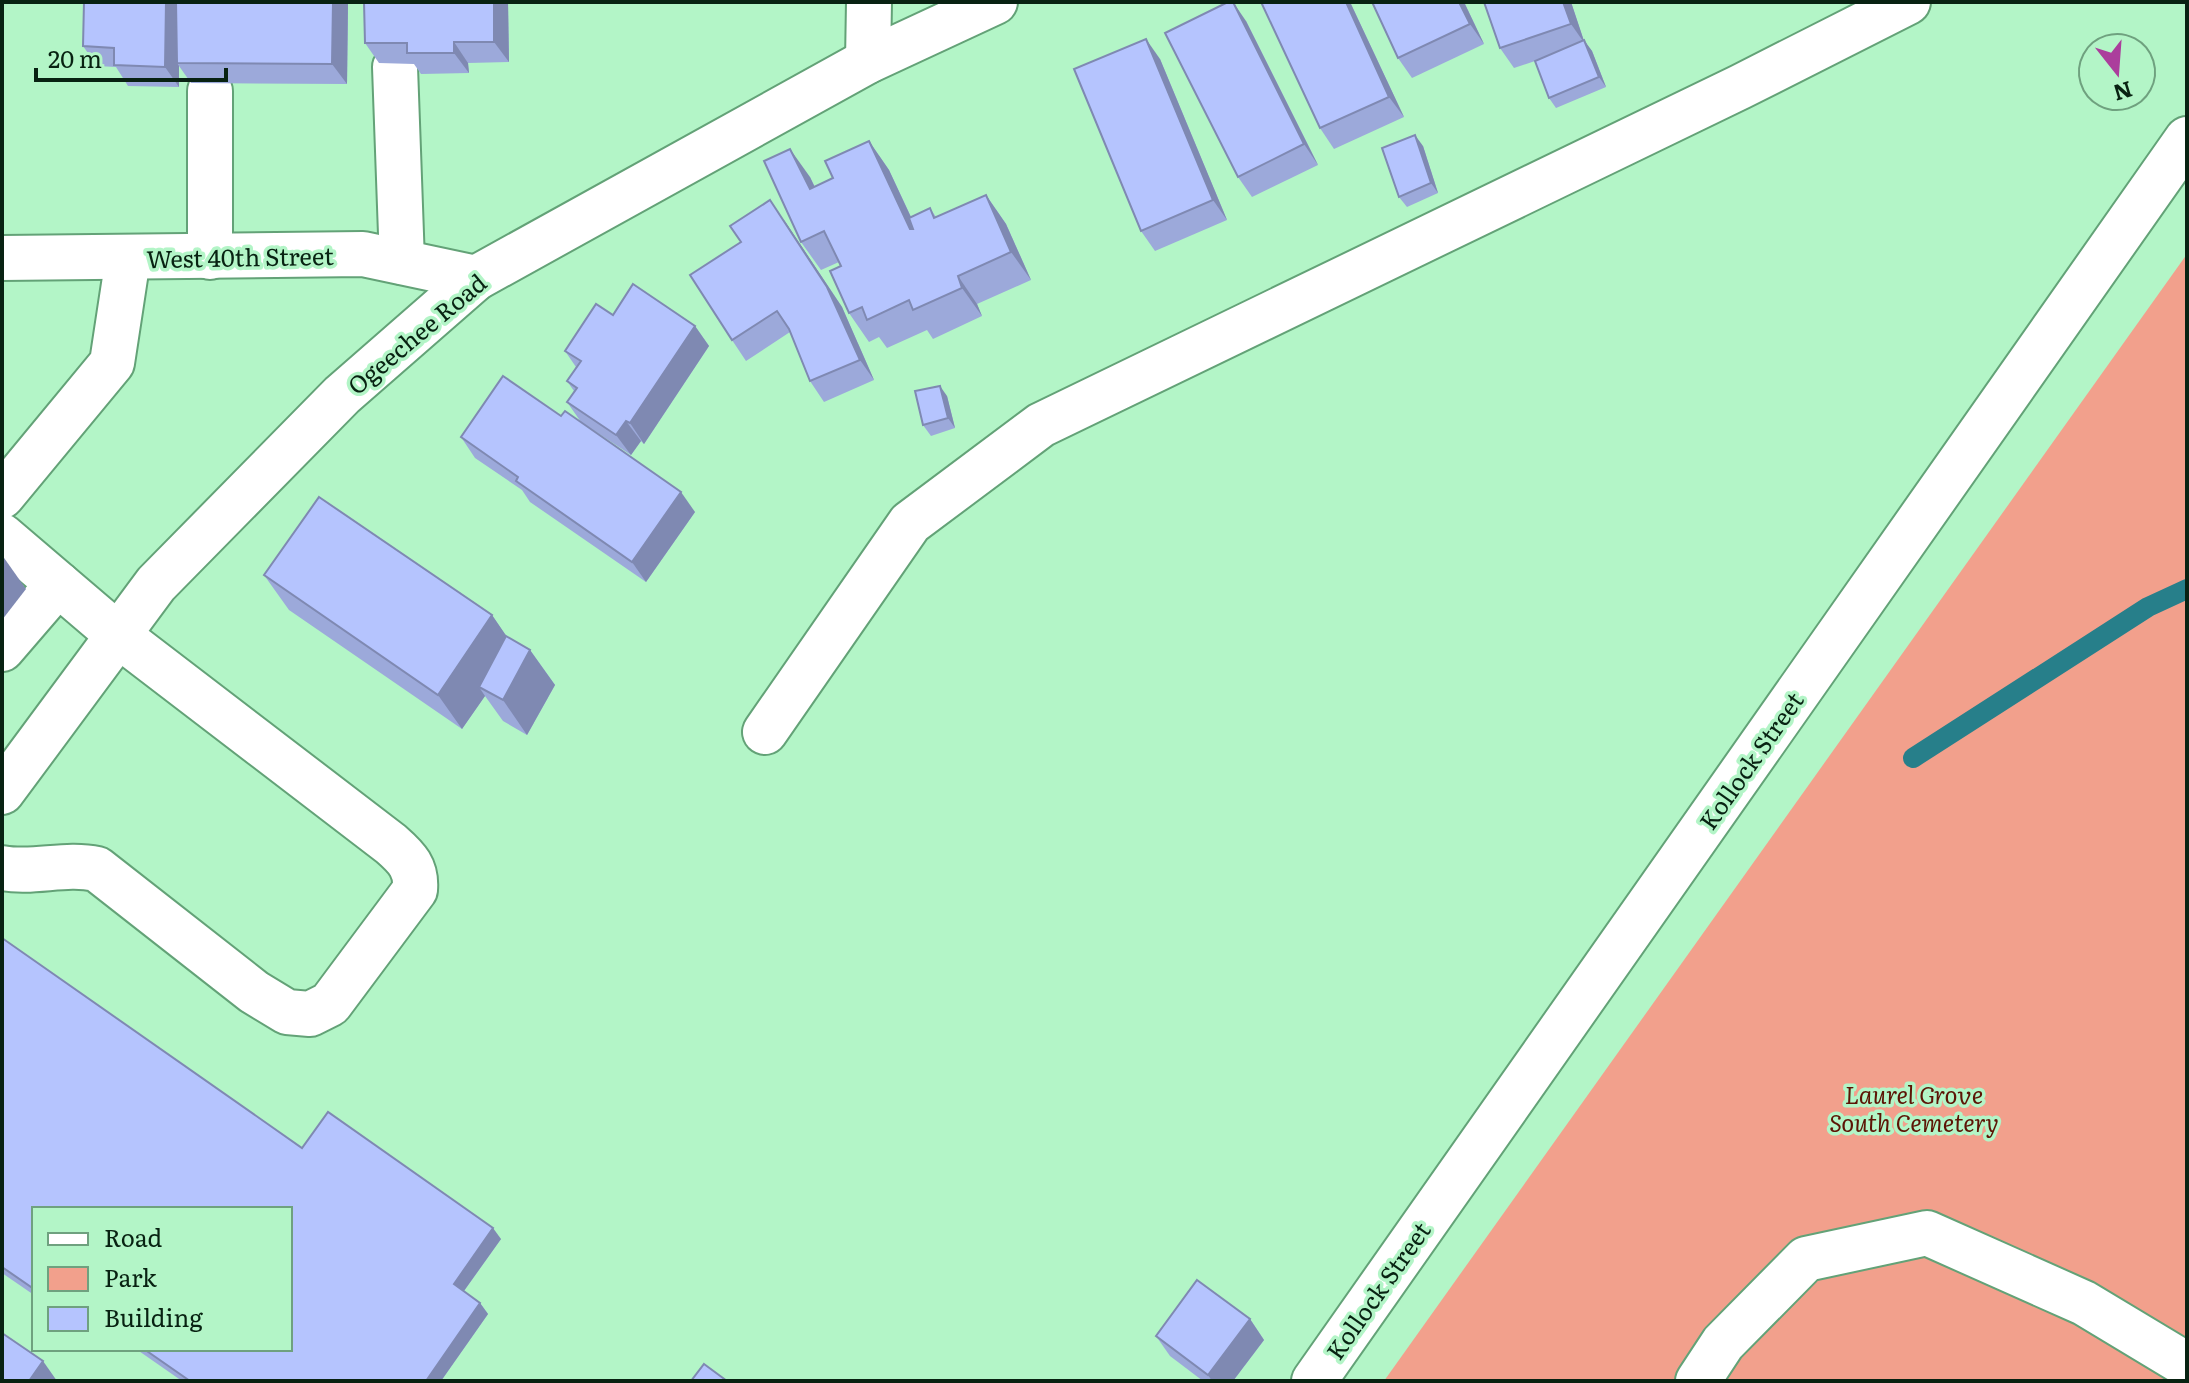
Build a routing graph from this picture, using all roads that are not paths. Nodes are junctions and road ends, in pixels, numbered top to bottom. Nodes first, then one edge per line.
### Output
1 (869, 2) edge
2 (995, 2) edge
3 (1908, 2) edge
4 (868, 61) junction
5 (395, 67) edge
6 (210, 91) edge
7 (2187, 139) edge
8 (210, 257) junction
9 (2, 258) edge
10 (128, 258) junction
11 (402, 262) junction
12 (476, 278) junction
13 (2, 496) edge
14 (2, 536) edge
15 (58, 584) junction
16 (118, 635) junction
17 (2, 649) edge
18 (765, 732) dead end
19 (2, 792) edge
20 (2, 868) edge
21 (2187, 1365) edge
22 (1314, 1381) edge
23 (1698, 1381) edge

1 - 4 street
2 - 4 street, Ogeechee Road
3 - 18 street
4 - 12 street, Ogeechee Road
5 - 11 street
6 - 8 street
7 - 22 street, Kollock Street
8 - 10 street, West 40th Street
8 - 11 street, West 40th Street
9 - 10 street, West 40th Street
10 - 13 street
11 - 12 street, West 40th Street
12 - 16 street, Ogeechee Road
14 - 15 street
15 - 16 street
15 - 17 street
16 - 19 street, Ogeechee Road
16 - 20 street
21 - 23 street

